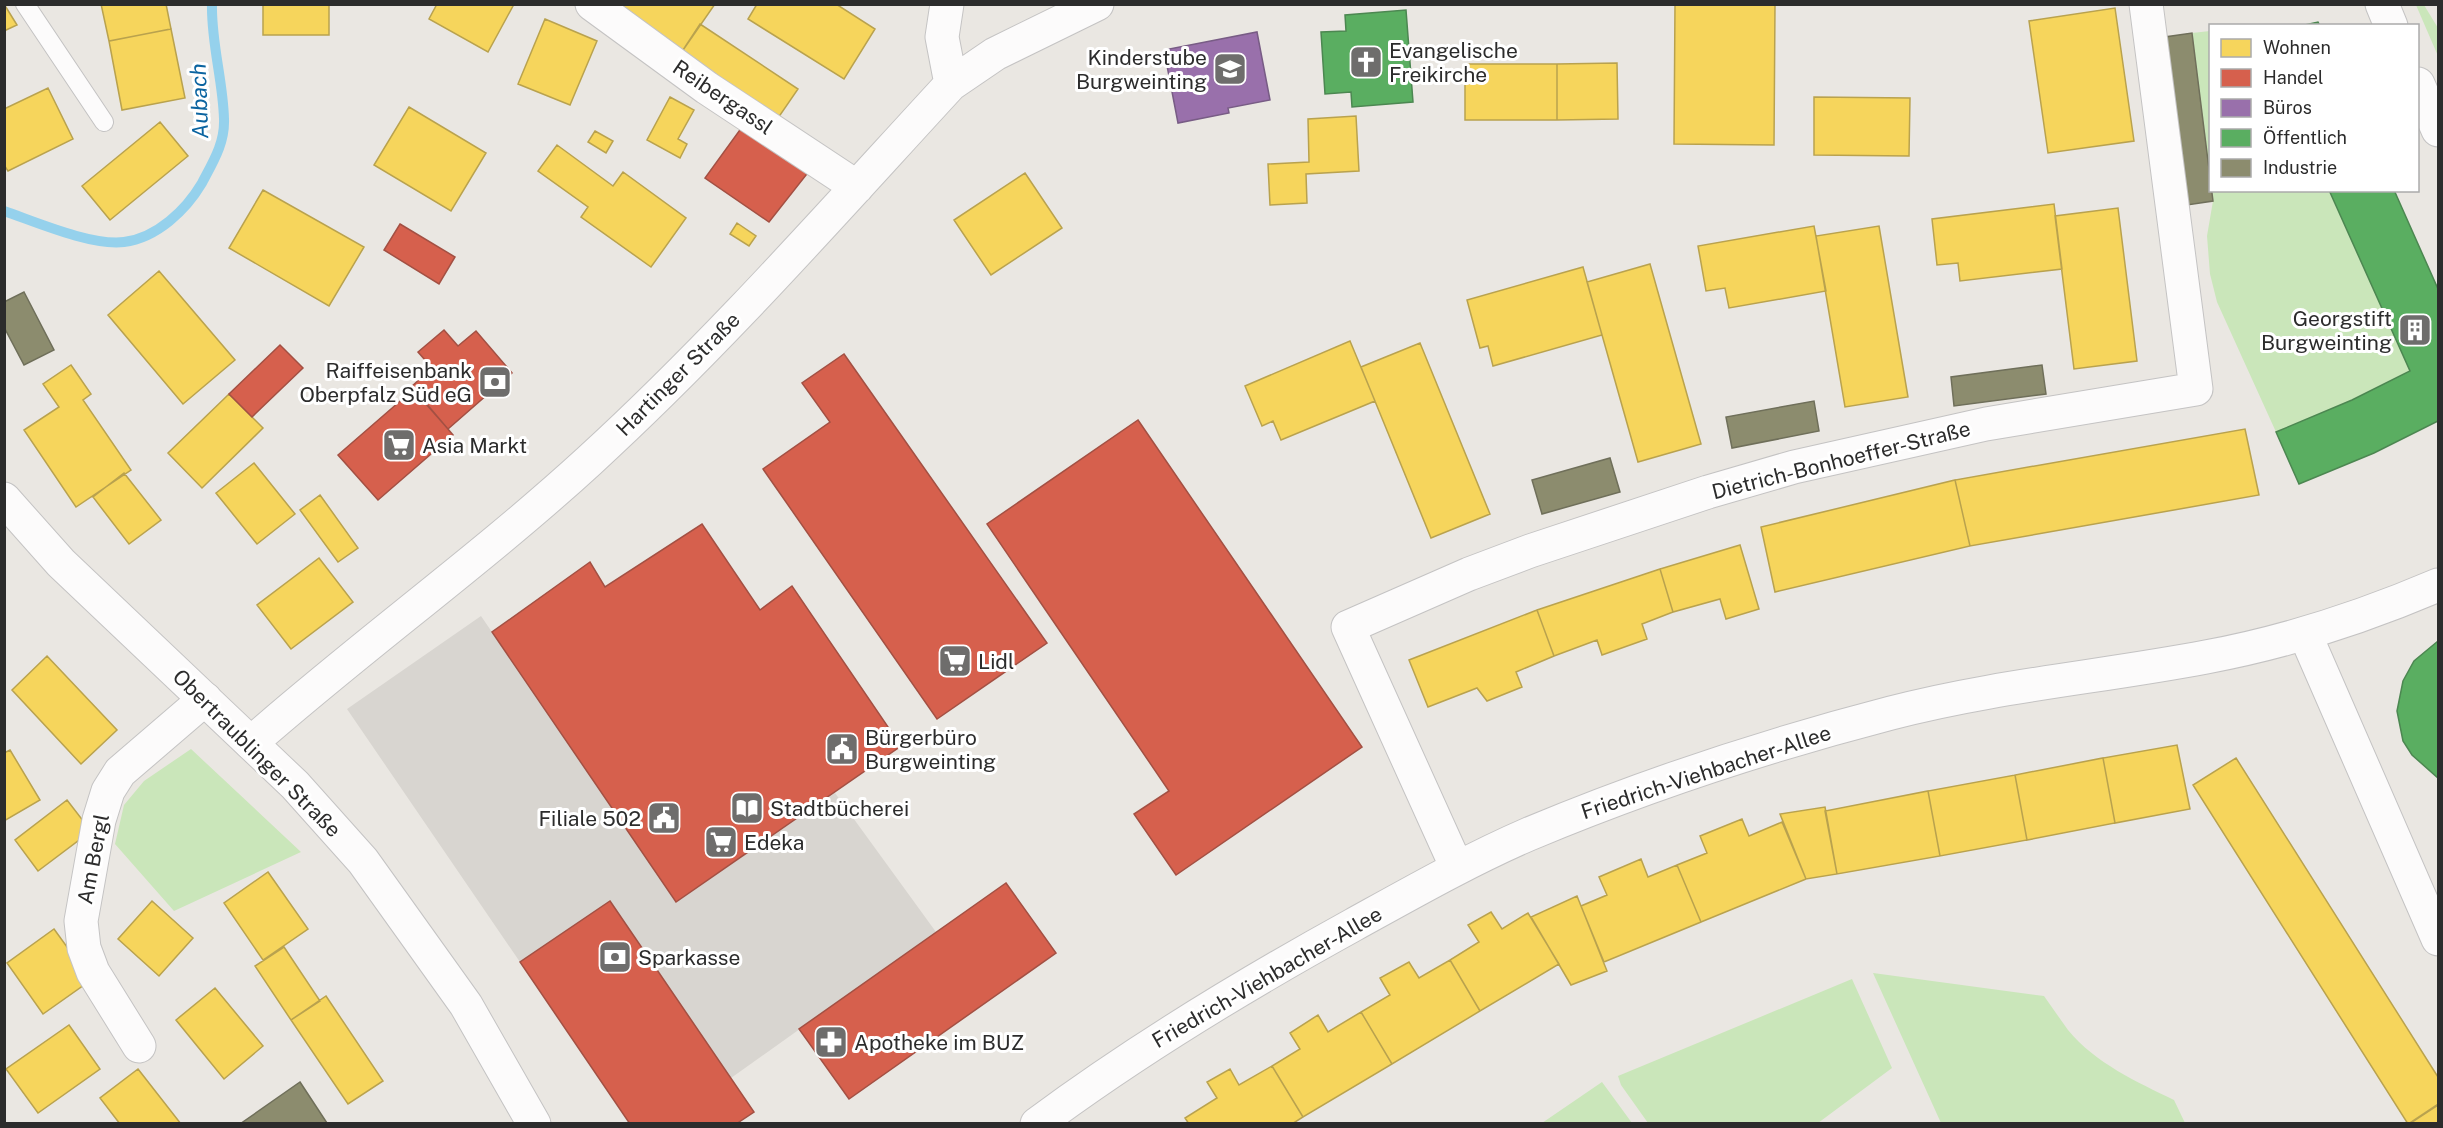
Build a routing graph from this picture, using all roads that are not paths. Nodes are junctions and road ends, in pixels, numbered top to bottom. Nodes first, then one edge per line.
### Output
1 (26, 4) edge
2 (592, 4) edge
3 (947, 4) edge
4 (1097, 4) edge
5 (2146, 4) edge
6 (2382, 4) edge
7 (2390, 24) edge
8 (951, 84) junction
9 (2419, 86) edge
10 (104, 122) dead end
11 (2439, 130) edge
12 (857, 187) junction
13 (4, 500) edge
14 (2439, 585) edge
15 (2305, 634) junction
16 (205, 699) junction
17 (251, 743) junction
18 (1457, 868) junction
19 (2439, 939) edge
20 (139, 1046) dead end
21 (534, 1124) edge
22 (1037, 1124) edge

1 - 10 lane
2 - 12 street, Reibergassl
3 - 8 street
4 - 8 street, Hartinger Straße
5 - 18 street, Dietrich-Bonhoeffer-Straße
6 - 7 street
8 - 12 street, Hartinger Straße
9 - 11 street
12 - 17 street, Hartinger Straße
13 - 16 street, Obertraublinger Straße
14 - 15 street, Friedrich-Viehbacher-Allee
15 - 18 street, Friedrich-Viehbacher-Allee
15 - 19 street
16 - 17 street, Obertraublinger Straße
16 - 20 street, Am Bergl
17 - 21 street, Obertraublinger Straße
18 - 22 street, Friedrich-Viehbacher-Allee

